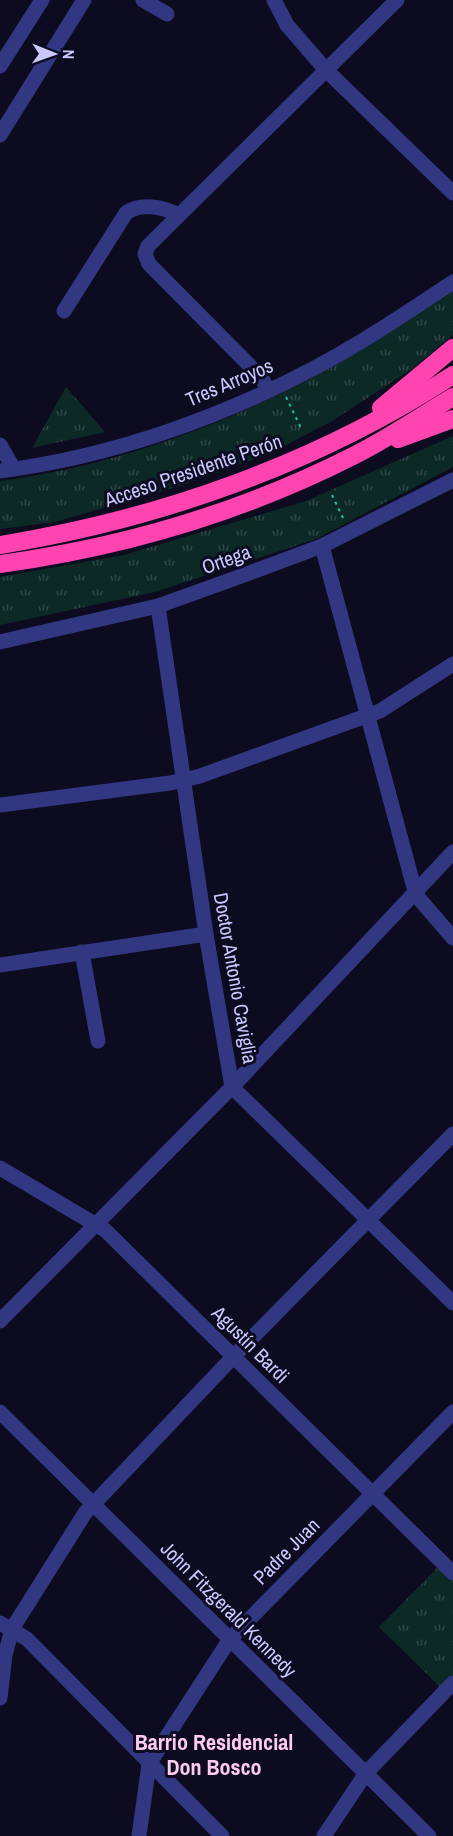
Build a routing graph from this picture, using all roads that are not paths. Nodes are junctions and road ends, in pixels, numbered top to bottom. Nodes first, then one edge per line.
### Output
1 (42, 0) edge
2 (84, 0) edge
3 (143, 0) edge
4 (274, 0) edge
5 (397, 0) edge
6 (167, 14) dead end
7 (0, 66) edge
8 (326, 69) junction
9 (0, 135) edge
10 (453, 193) edge
11 (179, 215) junction
12 (453, 282) edge
13 (64, 311) dead end
14 (453, 348) edge
15 (453, 375) edge
16 (273, 386) junction
17 (453, 396) edge
18 (453, 419) edge
19 (339, 439) junction
20 (0, 445) edge
21 (356, 454) junction
22 (7, 470) edge
23 (453, 480) edge
24 (0, 546) edge
25 (322, 546) junction
26 (0, 564) edge
27 (158, 606) junction
28 (0, 642) edge
29 (453, 664) edge
30 (366, 717) junction
31 (184, 780) junction
32 (0, 805) edge
33 (453, 852) edge
34 (416, 895) junction
35 (206, 934) junction
36 (453, 939) edge
37 (82, 952) junction
38 (0, 965) edge
39 (98, 1041) dead end
40 (232, 1087) junction
41 (453, 1134) edge
42 (0, 1168) edge
43 (369, 1220) junction
44 (97, 1224) junction
45 (453, 1303) edge
46 (0, 1321) edge
47 (234, 1356) junction
48 (0, 1412) edge
49 (453, 1412) edge
50 (372, 1494) junction
51 (93, 1503) junction
52 (453, 1573) edge
53 (6, 1626) edge
54 (230, 1639) junction
55 (453, 1683) edge
56 (0, 1698) edge
57 (149, 1764) junction
58 (366, 1773) junction
59 (139, 1836) edge
60 (222, 1836) edge
61 (324, 1836) edge
62 (429, 1836) edge

1 - 7 street
2 - 9 street
3 - 6 street
4 - 8 street
5 - 8 street
8 - 10 street
8 - 11 street
11 - 13 street
11 - 16 street
12 - 16 street, Tres Arroyos
14 - 19 highway
15 - 19 highway, Acceso Presidente Perón
16 - 22 street, Tres Arroyos
17 - 21 highway
18 - 21 highway
19 - 24 highway, Acceso Presidente Perón
20 - 22 street
21 - 26 highway
23 - 25 street, Ortega
25 - 27 street, Ortega
25 - 30 street
27 - 28 street, Ortega
27 - 31 street, Doctor Antonio Caviglia
29 - 30 street
30 - 31 street
30 - 34 street
31 - 32 street
31 - 35 street, Doctor Antonio Caviglia
33 - 34 street
34 - 36 street
34 - 40 street
35 - 37 street
35 - 40 street, Doctor Antonio Caviglia
37 - 38 street
37 - 39 street
40 - 43 street, Doctor Antonio Caviglia
40 - 44 street
41 - 43 street
42 - 44 street, Agustín Bardi
43 - 45 street, Doctor Antonio Caviglia
43 - 47 street
44 - 46 street
44 - 47 street, Agustín Bardi
47 - 50 street, Agustín Bardi
47 - 51 street
48 - 51 street, John Fitzgerald Kennedy
49 - 50 street, Padre Juan
50 - 52 street, Agustín Bardi
50 - 54 street, Padre Juan
51 - 53 street
51 - 54 street, John Fitzgerald Kennedy
53 - 56 street
53 - 57 street
54 - 57 street, Padre Juan
54 - 58 street, John Fitzgerald Kennedy
55 - 58 street
57 - 59 street, Padre Juan
57 - 60 street
58 - 61 street
58 - 62 street, John Fitzgerald Kennedy

